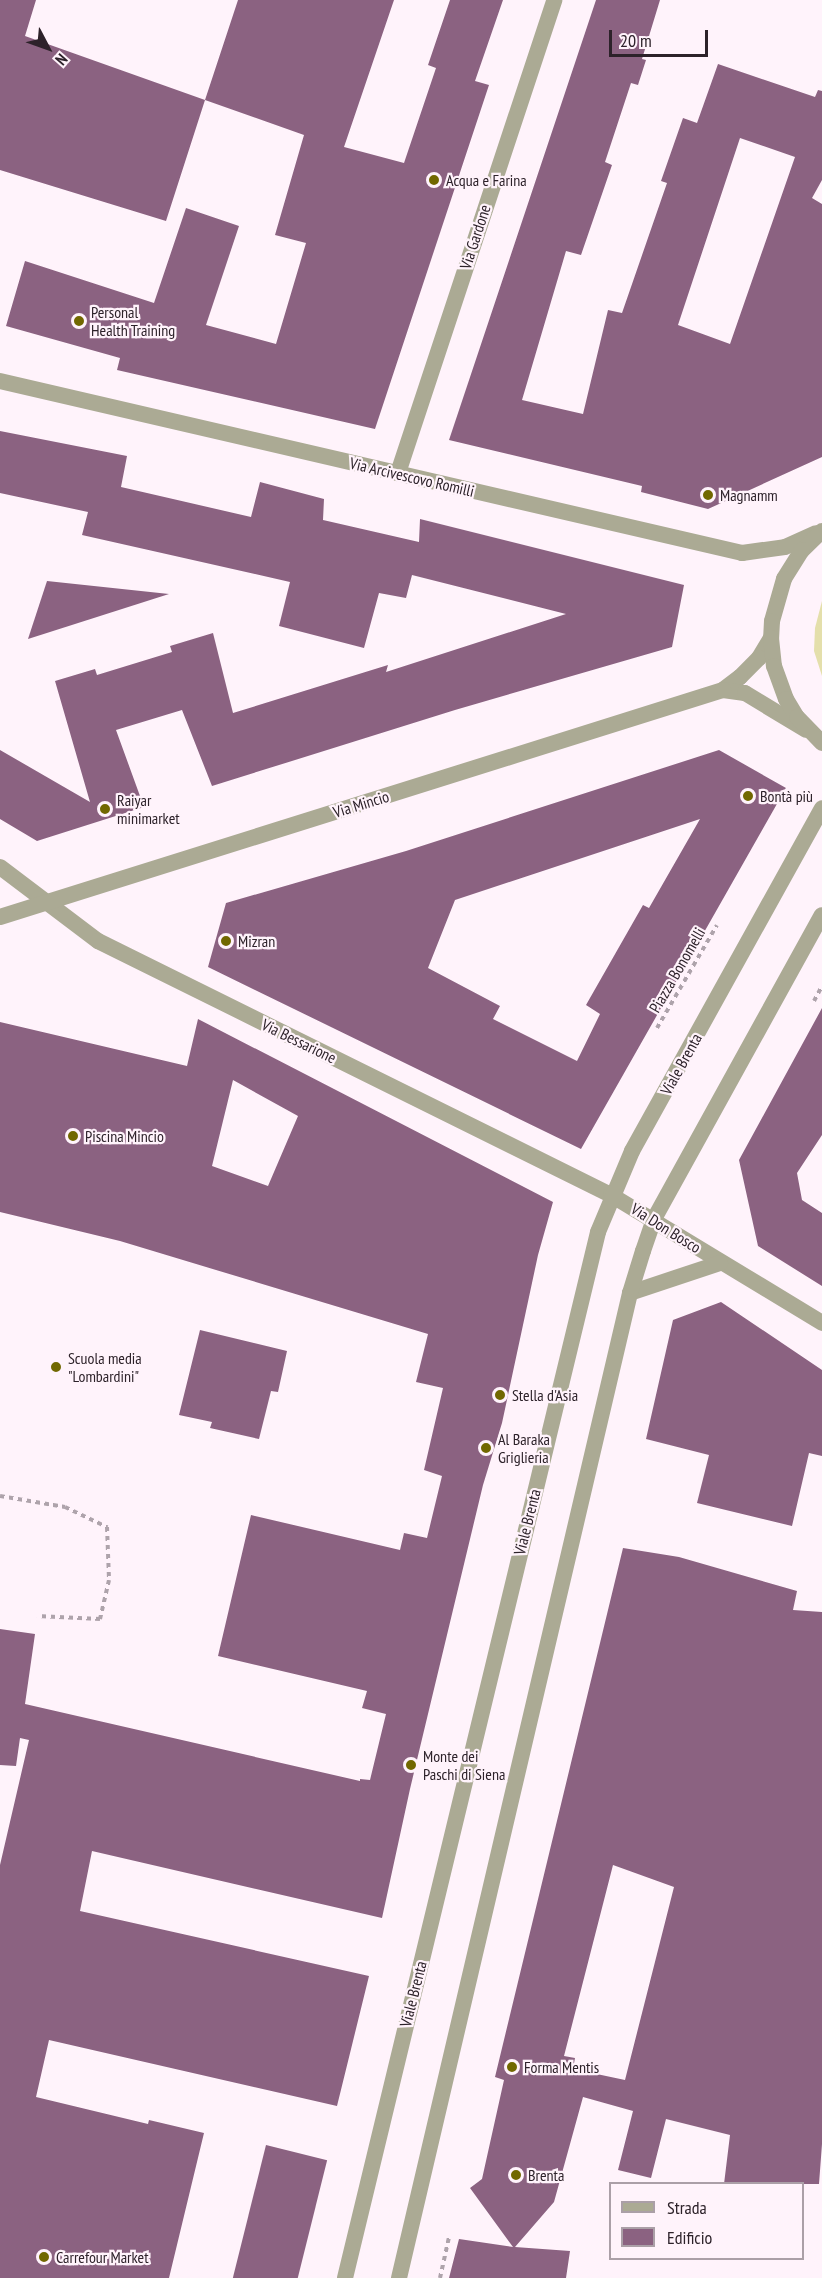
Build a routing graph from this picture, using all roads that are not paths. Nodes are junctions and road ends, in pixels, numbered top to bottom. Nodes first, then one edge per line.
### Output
1 (554, 0) edge
2 (0, 381) edge
3 (398, 473) junction
4 (822, 530) edge
5 (771, 638) junction
6 (723, 690) junction
7 (817, 738) edge
8 (822, 753) edge
9 (822, 808) edge
10 (0, 867) edge
11 (48, 903) junction
12 (822, 915) edge
13 (0, 917) edge
14 (611, 1195) junction
15 (654, 1219) junction
16 (720, 1263) junction
17 (630, 1293) junction
18 (822, 1323) edge
19 (345, 2278) edge
20 (399, 2278) edge

1 - 3 street, Via Gardone
2 - 3 street, Via Arcivescovo Romilli
3 - 4 street, Via Arcivescovo Romilli
4 - 5 street
5 - 6 street, Via Mincio
5 - 7 street
6 - 7 street
6 - 11 street, Via Mincio
7 - 8 street
9 - 14 street, Viale Brenta
10 - 11 street, Via Bessarione
11 - 13 street, Via Mincio
11 - 14 street, Via Bessarione
12 - 15 street
14 - 15 street, Via Don Bosco
14 - 19 street, Viale Brenta
15 - 16 street, Via Don Bosco
15 - 17 street
16 - 17 street, Via Don Bosco
16 - 18 street, Via Don Bosco
17 - 20 street

